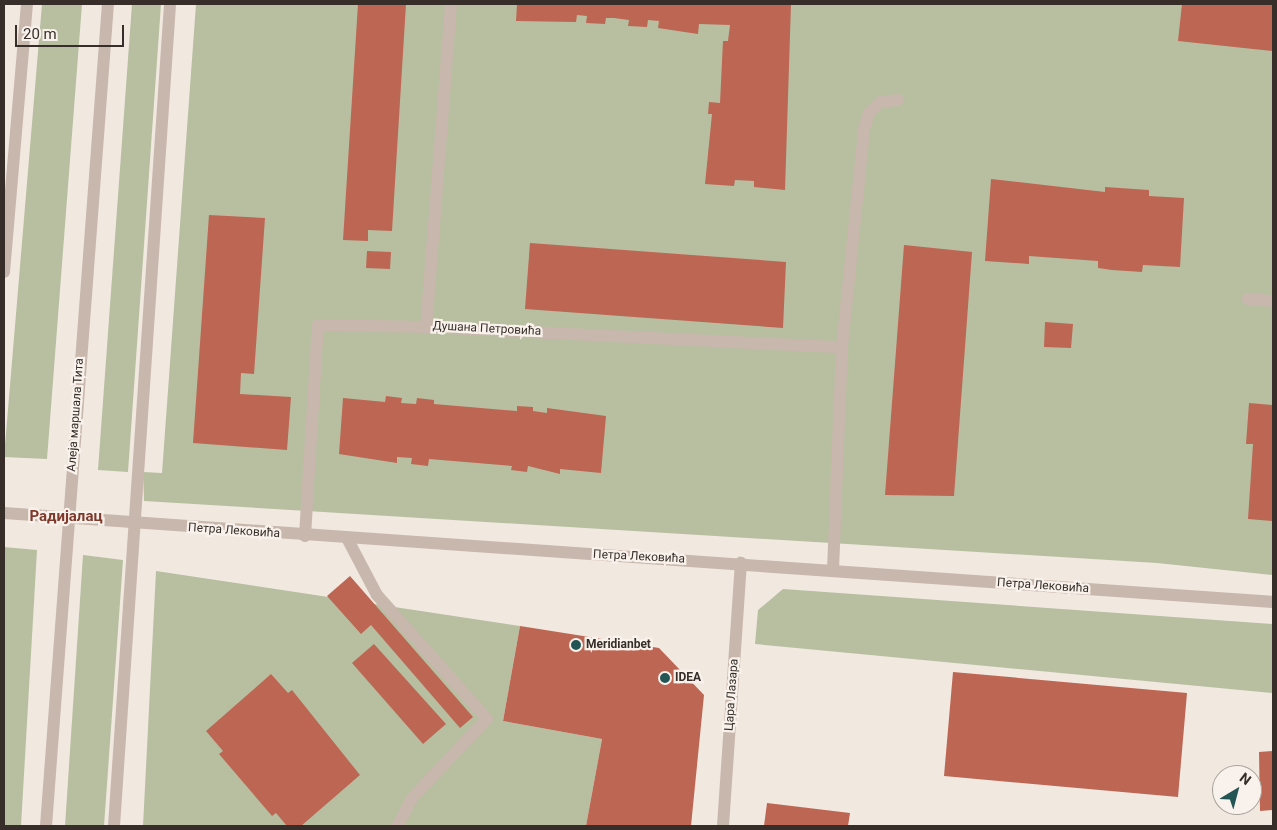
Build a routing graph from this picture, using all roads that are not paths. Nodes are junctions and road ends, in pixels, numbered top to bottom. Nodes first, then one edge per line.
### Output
1 (27, 4) edge
2 (108, 4) edge
3 (170, 4) edge
4 (451, 4) edge
5 (898, 100) dead end
6 (4, 272) edge
7 (1248, 299) dead end
8 (1273, 301) edge
9 (426, 327) junction
10 (842, 347) junction
11 (4, 513) edge
12 (66, 517) junction
13 (132, 523) junction
14 (305, 536) junction
15 (348, 540) junction
16 (742, 563) junction
17 (833, 570) junction
18 (1273, 602) edge
19 (46, 826) edge
20 (114, 826) edge
21 (398, 826) edge
22 (723, 826) edge

1 - 6 street
2 - 12 street, Алеја маршала Тита
3 - 13 street
4 - 9 street, Душана Петровића
5 - 10 street
7 - 8 street
9 - 10 street, Душана Петровића
9 - 14 street
10 - 17 street
11 - 12 street, Петра Лековића
12 - 13 street, Петра Лековића
12 - 19 street, Алеја маршала Тита
13 - 14 street, Петра Лековића
13 - 20 street
14 - 15 street, Петра Лековића
15 - 16 street, Петра Лековића
15 - 21 street
16 - 17 street, Петра Лековића
16 - 22 street, Цара Лазара
17 - 18 street, Петра Лековића

